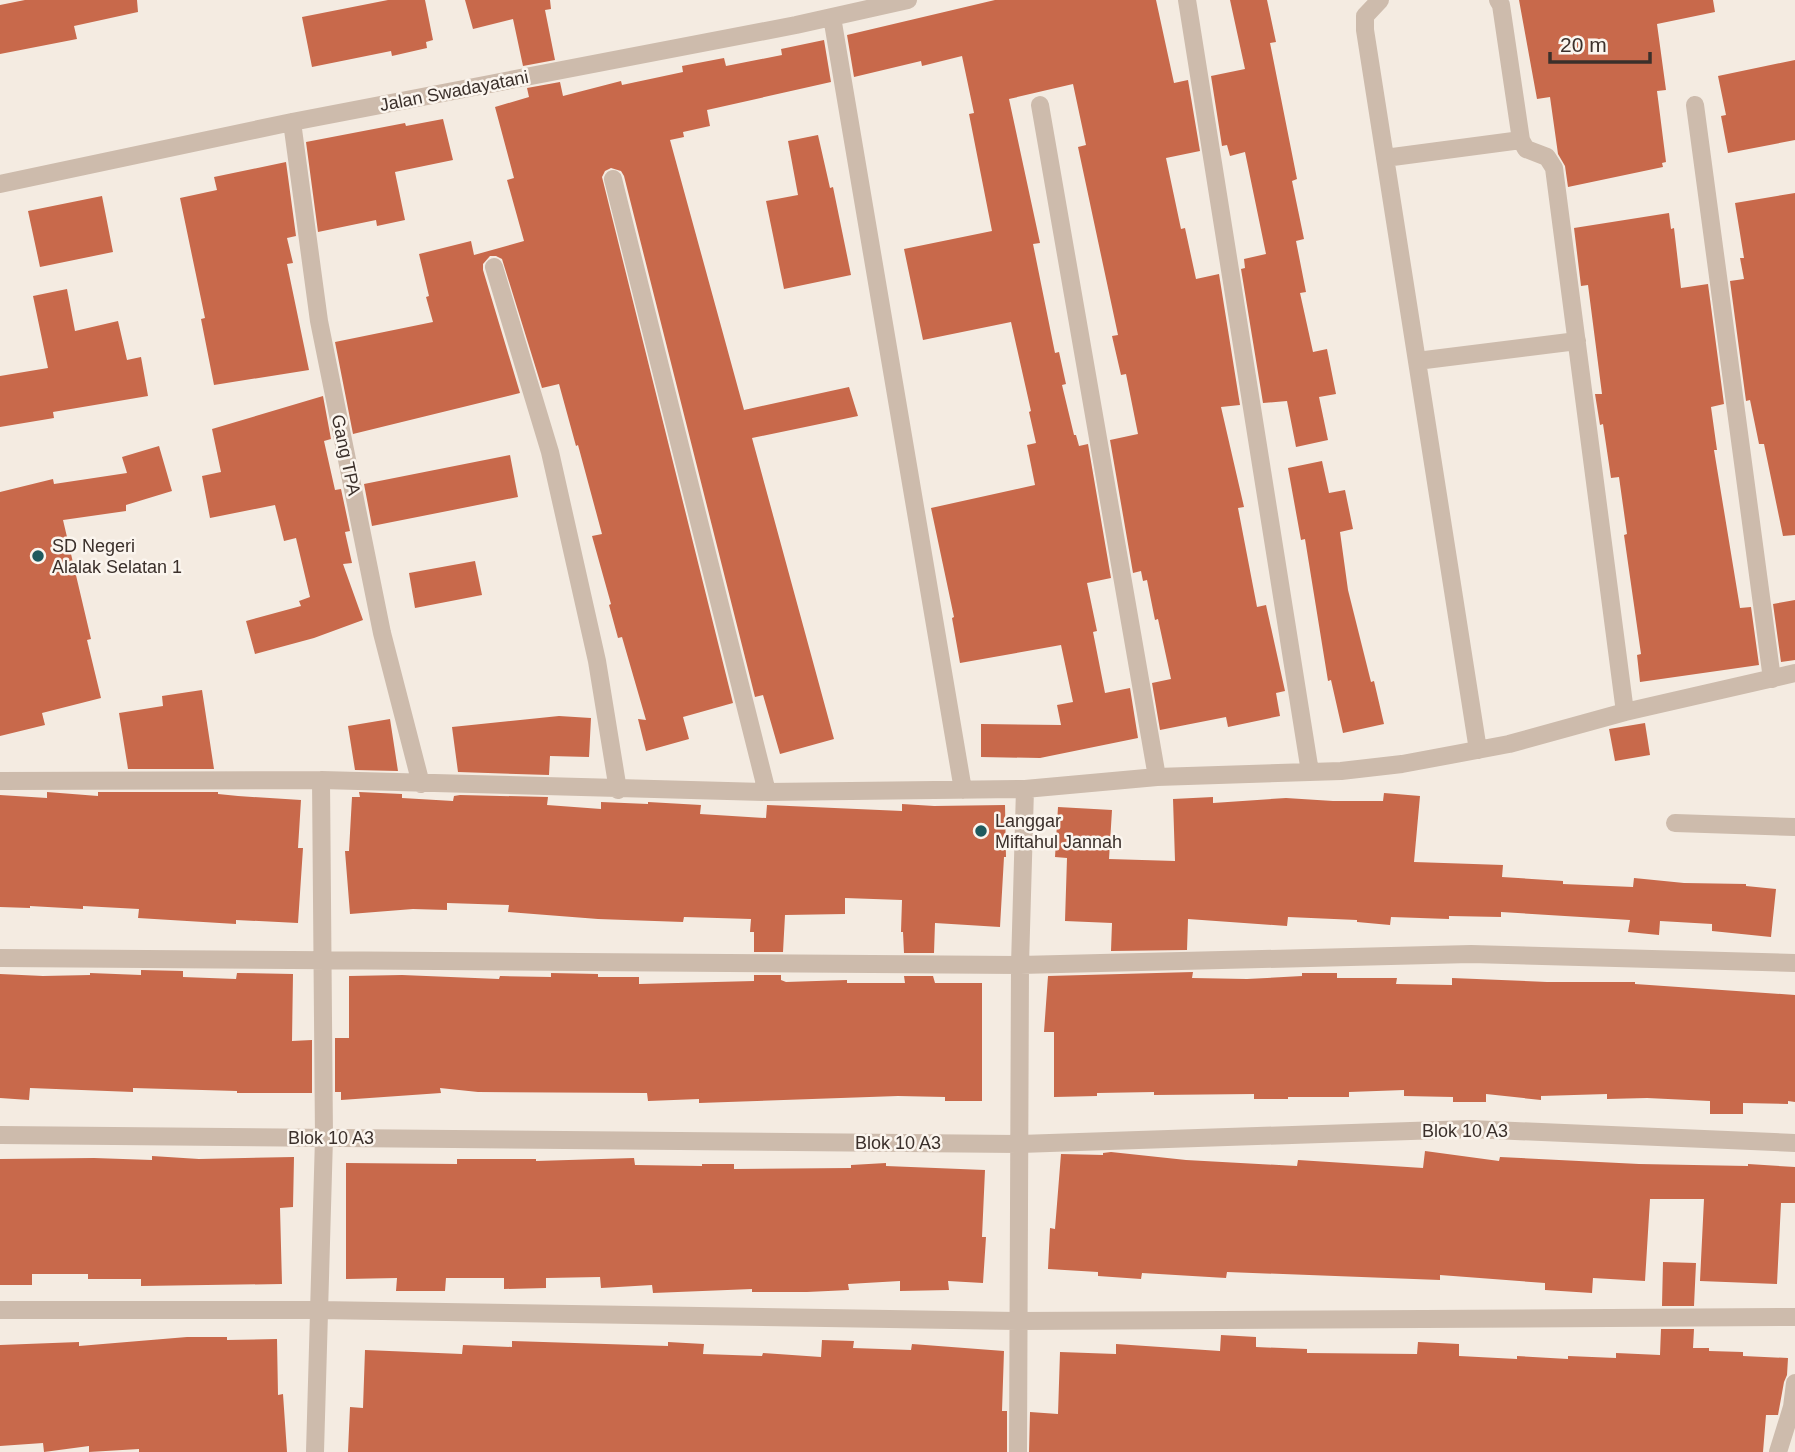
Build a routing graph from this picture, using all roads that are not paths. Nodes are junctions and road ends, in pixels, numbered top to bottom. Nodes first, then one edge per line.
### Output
1 (908, 0) edge
2 (1187, 0) edge
3 (1380, 0) edge
4 (1498, 0) edge
5 (832, 18) junction
6 (1041, 105) dead end
7 (1695, 105) dead end
8 (292, 122) junction
9 (1521, 140) junction
10 (1384, 158) junction
11 (613, 178) dead end
12 (0, 184) edge
13 (494, 267) dead end
14 (1577, 341) junction
15 (1417, 361) junction
16 (1795, 673) edge
17 (1772, 679) junction
18 (1625, 712) junction
19 (1478, 750) junction
20 (1310, 772) junction
21 (1157, 777) junction
22 (0, 780) edge
23 (321, 780) junction
24 (421, 784) junction
25 (1026, 789) junction
26 (618, 790) junction
27 (962, 790) junction
28 (767, 792) junction
29 (1675, 824) dead end
30 (1795, 827) edge
31 (0, 958) edge
32 (323, 959) junction
33 (1795, 963) edge
34 (1020, 965) junction
35 (0, 1135) edge
36 (324, 1138) junction
37 (1795, 1143) edge
38 (1020, 1144) junction
39 (0, 1310) edge
40 (318, 1310) junction
41 (1795, 1317) edge
42 (1017, 1321) junction
43 (1795, 1383) edge
44 (315, 1452) edge
45 (1018, 1452) edge
46 (1778, 1452) edge

1 - 5 street, Jalan Swadayatani
2 - 20 street
3 - 10 street
4 - 9 street
5 - 8 street, Jalan Swadayatani
5 - 27 street
6 - 21 street
7 - 17 street
8 - 12 street, Jalan Swadayatani
8 - 24 street, Gang TPA
9 - 10 street
9 - 14 street
10 - 15 street
11 - 28 street
13 - 26 street
14 - 15 street
14 - 18 street
15 - 19 street
16 - 17 street
17 - 18 street
18 - 19 street
19 - 20 street
20 - 21 street
21 - 25 street
22 - 23 street
23 - 24 street
23 - 32 street
24 - 26 street
25 - 27 street
25 - 34 street
26 - 28 street
27 - 28 street
29 - 30 street
31 - 32 street
32 - 34 street
32 - 36 street
33 - 34 street
34 - 38 street
35 - 36 street, Blok 10 A3
36 - 38 street, Blok 10 A3
36 - 40 street
37 - 38 street, Blok 10 A3
38 - 42 street
39 - 40 street
40 - 42 street
40 - 44 street
41 - 42 street
42 - 45 street
43 - 46 street

